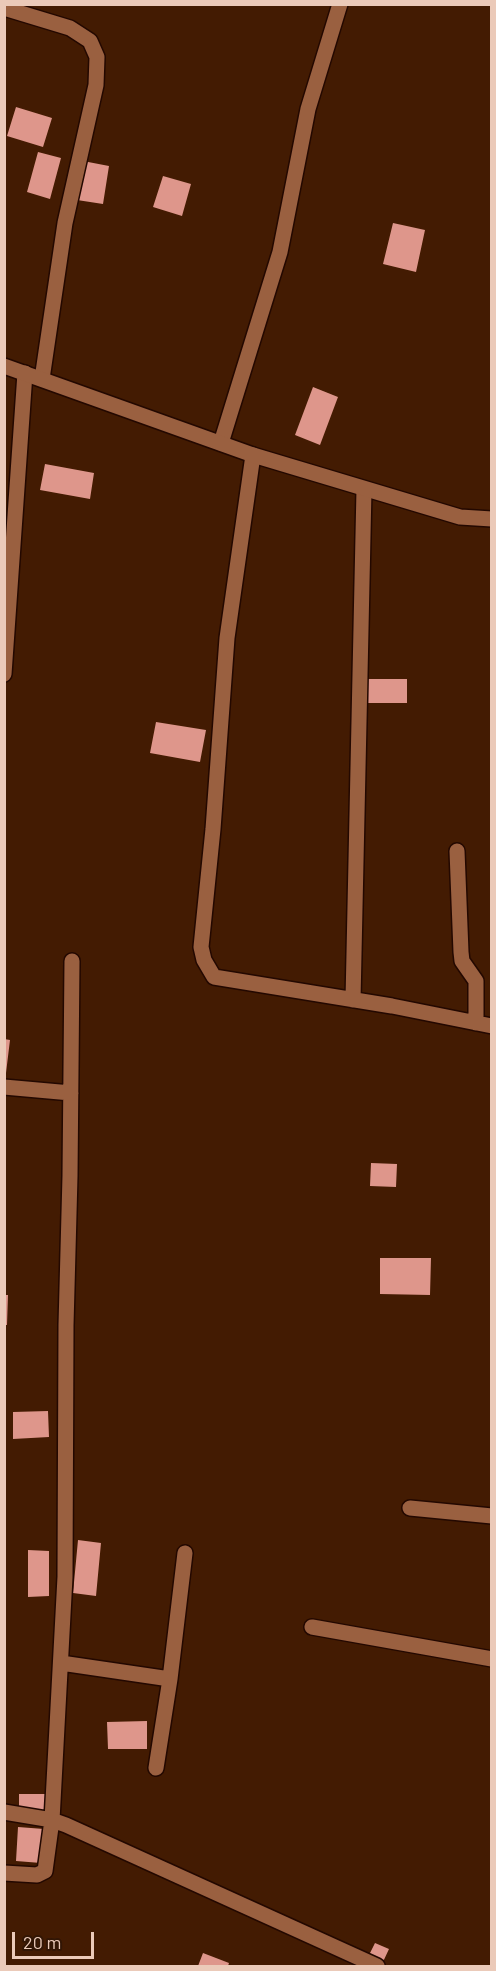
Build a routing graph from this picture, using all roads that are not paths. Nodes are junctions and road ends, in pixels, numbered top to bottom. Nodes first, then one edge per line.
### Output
1 (340, 4) edge
2 (4, 8) edge
3 (4, 366) edge
4 (25, 373) junction
5 (42, 379) junction
6 (221, 443) junction
7 (253, 455) junction
8 (364, 489) junction
9 (492, 519) edge
10 (4, 674) edge
11 (457, 851) dead end
12 (72, 961) dead end
13 (353, 1000) junction
14 (476, 1023) junction
15 (492, 1026) edge
16 (4, 1087) edge
17 (71, 1093) junction
18 (410, 1509) dead end
19 (492, 1516) edge
20 (185, 1553) dead end
21 (312, 1627) dead end
22 (492, 1659) edge
23 (61, 1664) junction
24 (170, 1679) junction
25 (156, 1768) dead end
26 (4, 1812) edge
27 (52, 1820) junction
28 (4, 1873) edge
29 (377, 1966) edge

1 - 6 street
2 - 5 street
3 - 4 street
4 - 5 street
4 - 10 street
5 - 6 street
6 - 7 street
7 - 8 street
7 - 13 street
8 - 9 street
8 - 13 street
11 - 14 street
12 - 17 street
13 - 14 street
14 - 15 street
16 - 17 street
17 - 23 street
18 - 19 street
20 - 24 street
21 - 22 street
23 - 24 street
23 - 27 street
24 - 25 street
26 - 27 street
27 - 28 street
27 - 29 street

